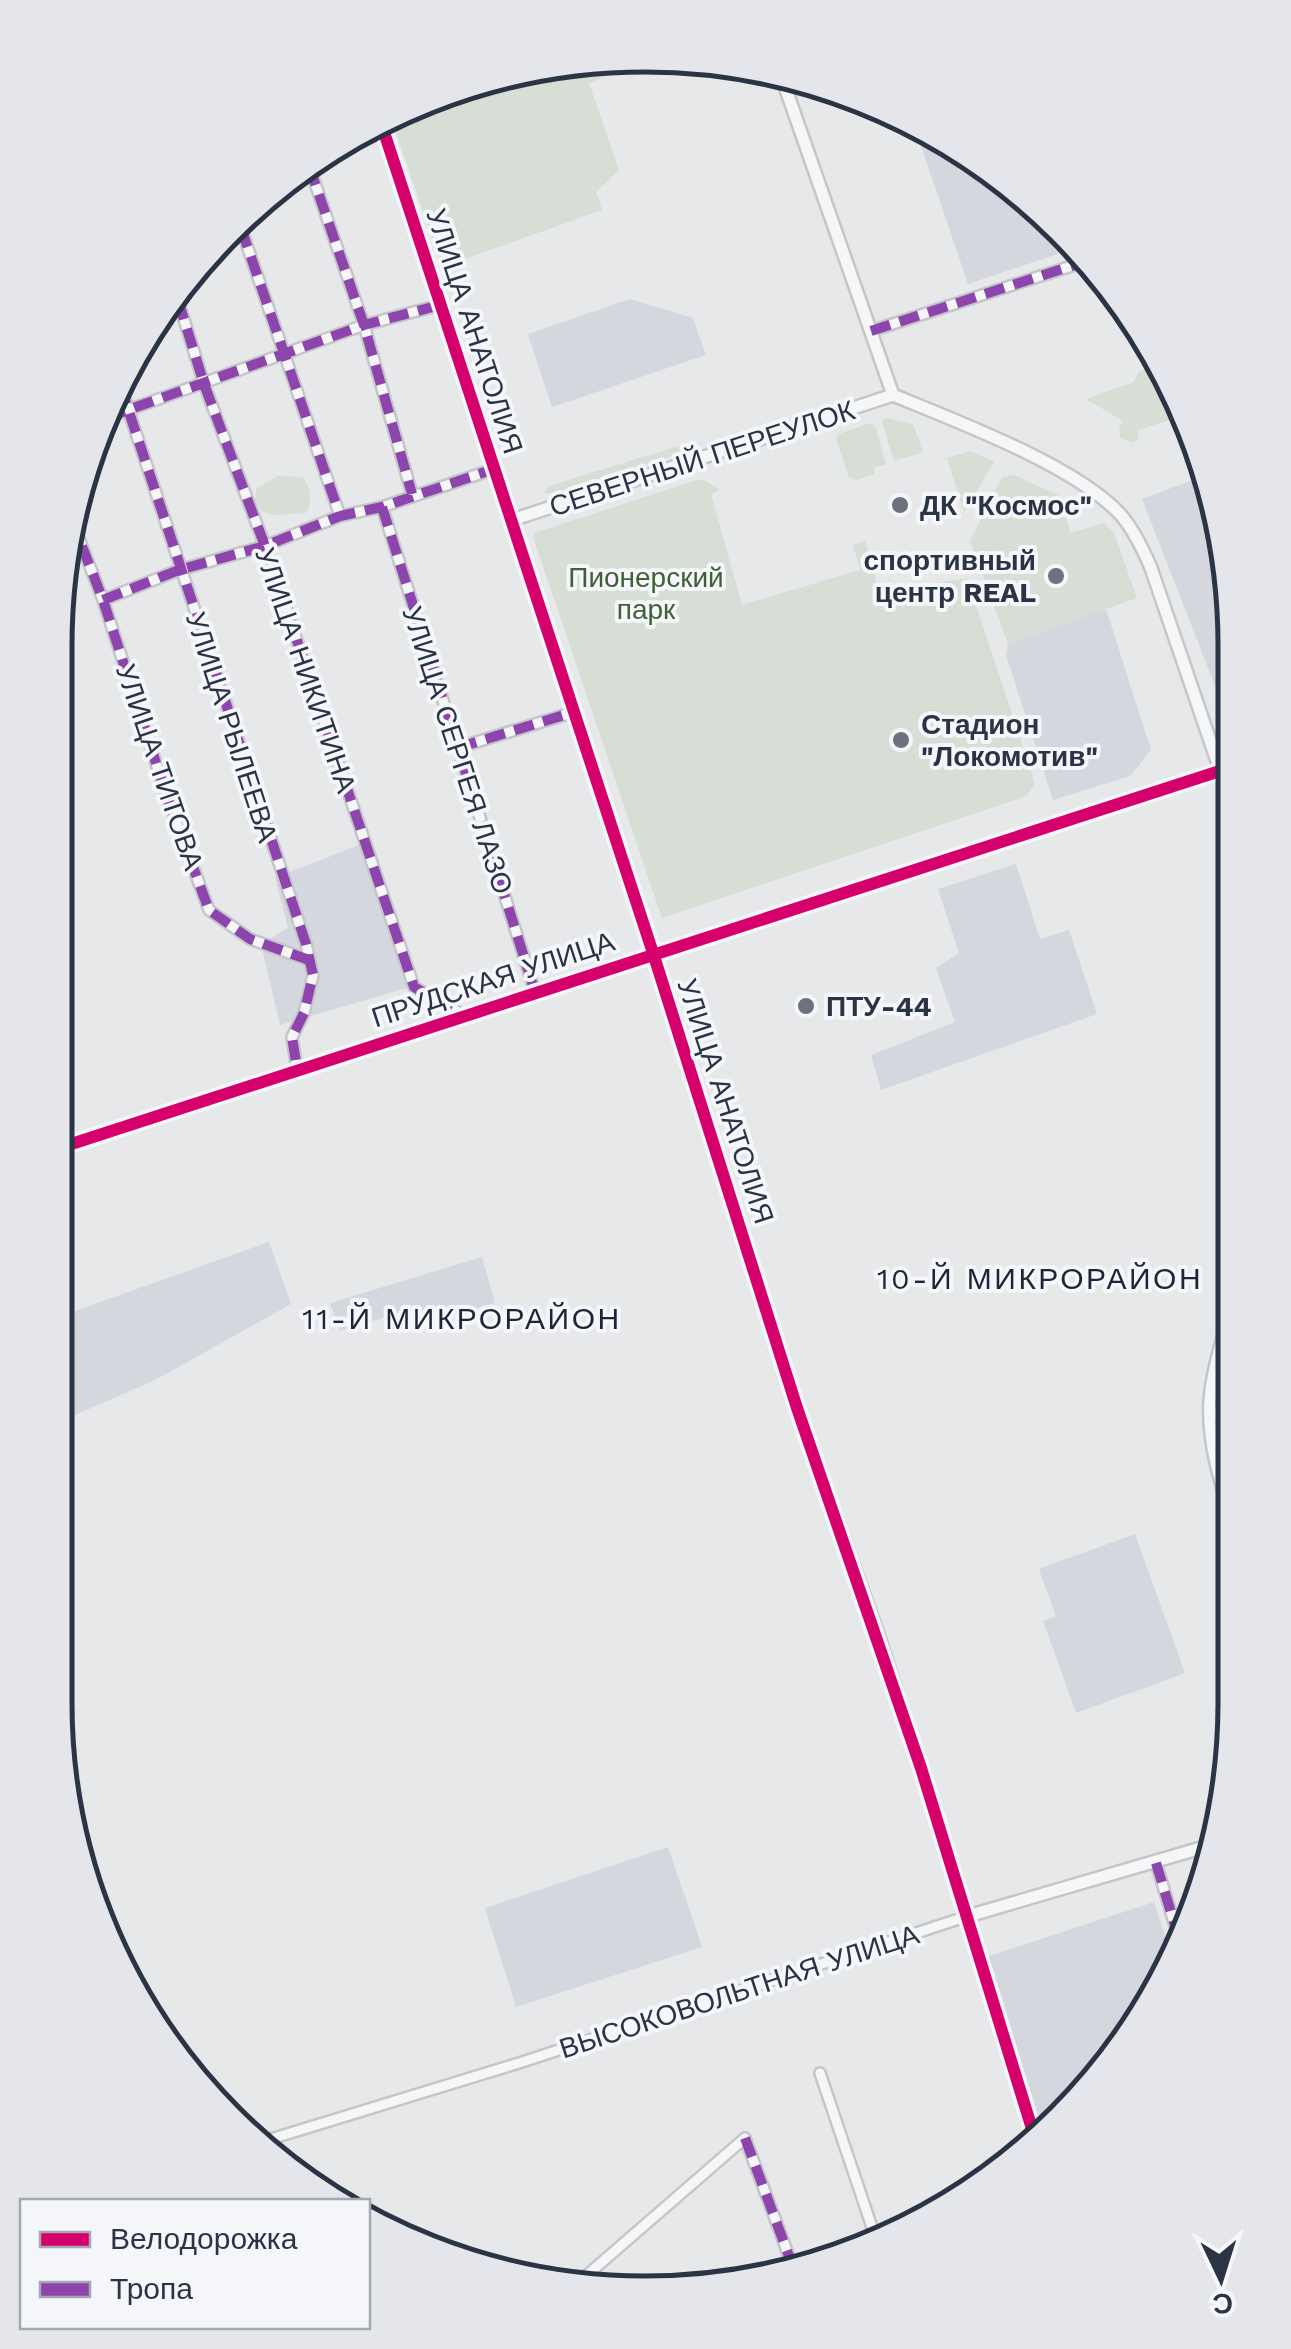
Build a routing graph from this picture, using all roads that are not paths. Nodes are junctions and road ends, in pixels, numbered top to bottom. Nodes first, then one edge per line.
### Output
1 (787, 91) edge
2 (385, 135) edge
3 (313, 179) edge
4 (244, 236) edge
5 (1073, 264) edge
6 (440, 305) junction
7 (181, 310) edge
8 (364, 325) junction
9 (871, 332) junction
10 (285, 352) junction
11 (204, 384) junction
12 (893, 395) junction
13 (127, 404) edge
14 (129, 411) junction
15 (122, 413) edge
16 (494, 468) junction
17 (412, 494) junction
18 (382, 507) junction
19 (340, 516) junction
20 (512, 520) junction
21 (82, 546) edge
22 (265, 546) junction
23 (180, 570) junction
24 (103, 600) junction
25 (574, 712) junction
26 (1218, 747) edge
27 (457, 748) junction
28 (1218, 771) edge
29 (653, 953) junction
30 (309, 960) junction
31 (535, 992) junction
32 (464, 1015) junction
33 (297, 1069) junction
34 (72, 1144) edge
35 (1218, 1358) edge
36 (1218, 1413) edge
37 (1210, 1416) junction
38 (1218, 1466) edge
39 (1200, 1849) edge
40 (1156, 1863) junction
41 (968, 1916) junction
42 (1175, 1924) edge
43 (820, 2073) dead end
44 (1031, 2127) edge
45 (273, 2138) edge
46 (873, 2229) edge
47 (790, 2258) edge
48 (589, 2273) edge

1 - 9 street
2 - 6 street, УЛИЦА АНАТОЛИЯ
3 - 8 street
4 - 10 street
5 - 9 street
6 - 8 street
6 - 16 street, УЛИЦА АНАТОЛИЯ
7 - 11 street, УЛИЦА НИКИТИНА
8 - 10 street
8 - 17 street
9 - 12 street
10 - 11 street
10 - 19 street
11 - 14 street
11 - 22 street, УЛИЦА НИКИТИНА
12 - 20 street, СЕВЕРНЫЙ ПЕРЕУЛОК
12 - 26 street
13 - 14 street, УЛИЦА РЫЛЕЕВА
14 - 15 street
14 - 23 street, УЛИЦА РЫЛЕЕВА
16 - 17 street
16 - 20 street, УЛИЦА АНАТОЛИЯ
17 - 18 street
18 - 19 street
18 - 27 street, УЛИЦА СЕРГЕЯ ЛАЗО
19 - 22 street
20 - 25 street, УЛИЦА АНАТОЛИЯ
21 - 24 street, УЛИЦА ТИТОВА
22 - 23 street
22 - 32 street, УЛИЦА НИКИТИНА
23 - 24 street
23 - 30 street, УЛИЦА РЫЛЕЕВА
24 - 30 street, УЛИЦА ТИТОВА
25 - 27 street
25 - 29 street, УЛИЦА АНАТОЛИЯ
27 - 31 street, УЛИЦА СЕРГЕЯ ЛАЗО
28 - 29 street, ПРУДСКАЯ УЛИЦА
29 - 31 street, ПРУДСКАЯ УЛИЦА
29 - 41 street, УЛИЦА АНАТОЛИЯ
30 - 33 street, УЛИЦА РЫЛЕЕВА
31 - 32 street, ПРУДСКАЯ УЛИЦА
32 - 33 street, ПРУДСКАЯ УЛИЦА
33 - 34 street, ПРУДСКАЯ УЛИЦА
35 - 37 street
36 - 37 street
37 - 38 street
39 - 40 street, ВЫСОКОВОЛЬТНАЯ УЛИЦА
40 - 41 street, ВЫСОКОВОЛЬТНАЯ УЛИЦА
40 - 42 street
41 - 44 street
41 - 45 street, ВЫСОКОВОЛЬТНАЯ УЛИЦА
43 - 46 street
47 - 48 street

